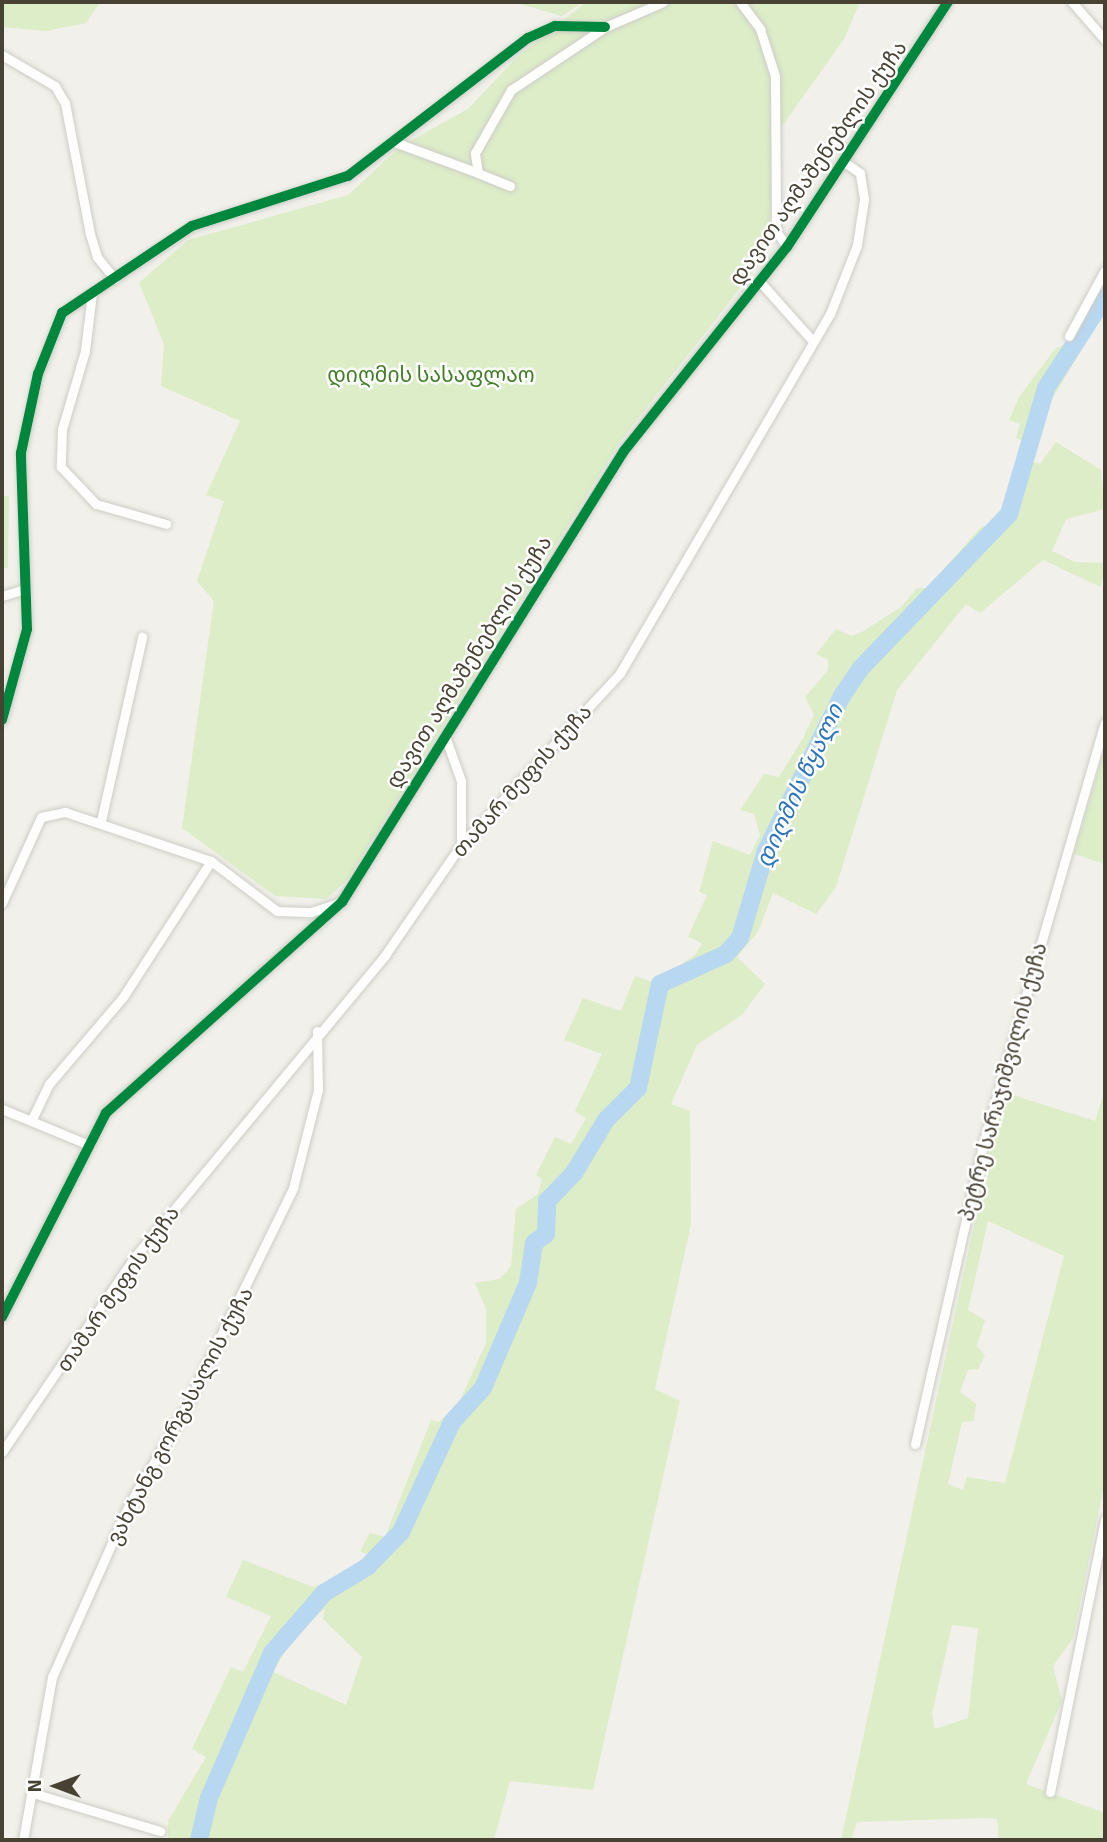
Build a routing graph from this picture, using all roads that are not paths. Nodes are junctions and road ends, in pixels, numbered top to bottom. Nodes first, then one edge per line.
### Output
1 (663, 2) edge
2 (740, 2) edge
3 (948, 2) edge
4 (1072, 2) edge
5 (605, 27) junction
6 (1105, 40) edge
7 (2, 55) edge
8 (397, 144) junction
9 (847, 164) junction
10 (478, 173) junction
11 (510, 186) dead end
12 (788, 247) junction
13 (1105, 270) edge
14 (115, 279) junction
15 (761, 283) junction
16 (92, 293) junction
17 (1069, 336) dead end
18 (811, 339) junction
19 (166, 524) dead end
20 (22, 590) junction
21 (2, 596) edge
22 (142, 637) dead end
23 (2, 720) edge
24 (1105, 723) edge
25 (445, 736) junction
26 (101, 821) junction
27 (461, 845) junction
28 (211, 861) junction
29 (342, 902) junction
30 (2, 903) edge
31 (317, 1031) junction
32 (2, 1109) edge
33 (31, 1121) junction
34 (86, 1144) junction
35 (2, 1317) edge
36 (915, 1444) dead end
37 (2, 1452) edge
38 (1105, 1520) edge
39 (1050, 1792) dead end
40 (33, 1793) junction
41 (160, 1831) dead end
42 (23, 1840) edge

1 - 5 street
2 - 12 street
3 - 9 street, დავით აღმაშენებლის ქუჩა
4 - 6 street
5 - 8 street
5 - 10 street
7 - 14 street
8 - 10 street
8 - 14 street
9 - 12 street, დავით აღმაშენებლის ქუჩა
9 - 18 street, თამარ მეფის ქუჩა
10 - 11 street
12 - 15 street, დავით აღმაშენებლის ქუჩა
13 - 17 street
14 - 16 street
15 - 18 street
15 - 25 street, დავით აღმაშენებლის ქუჩა
16 - 19 street
16 - 20 street
18 - 27 street, თამარ მეფის ქუჩა
20 - 21 street
20 - 23 street
22 - 26 street
24 - 36 street, პეტრე სარაჯიშვილის ქუჩა
25 - 27 street
25 - 29 street, დავით აღმაშენებლის ქუჩა
26 - 28 street
26 - 30 street
27 - 31 street, თამარ მეფის ქუჩა
28 - 29 street
28 - 33 street
29 - 34 street, დავით აღმაშენებლის ქუჩა
31 - 37 street, თამარ მეფის ქუჩა
31 - 40 street, ვახტანგ გორგასალის ქუჩა
32 - 33 street
33 - 34 street
34 - 35 street, დავით აღმაშენებლის ქუჩა
38 - 39 street
40 - 41 street
40 - 42 street, ვახტანგ გორგასალის ქუჩა

